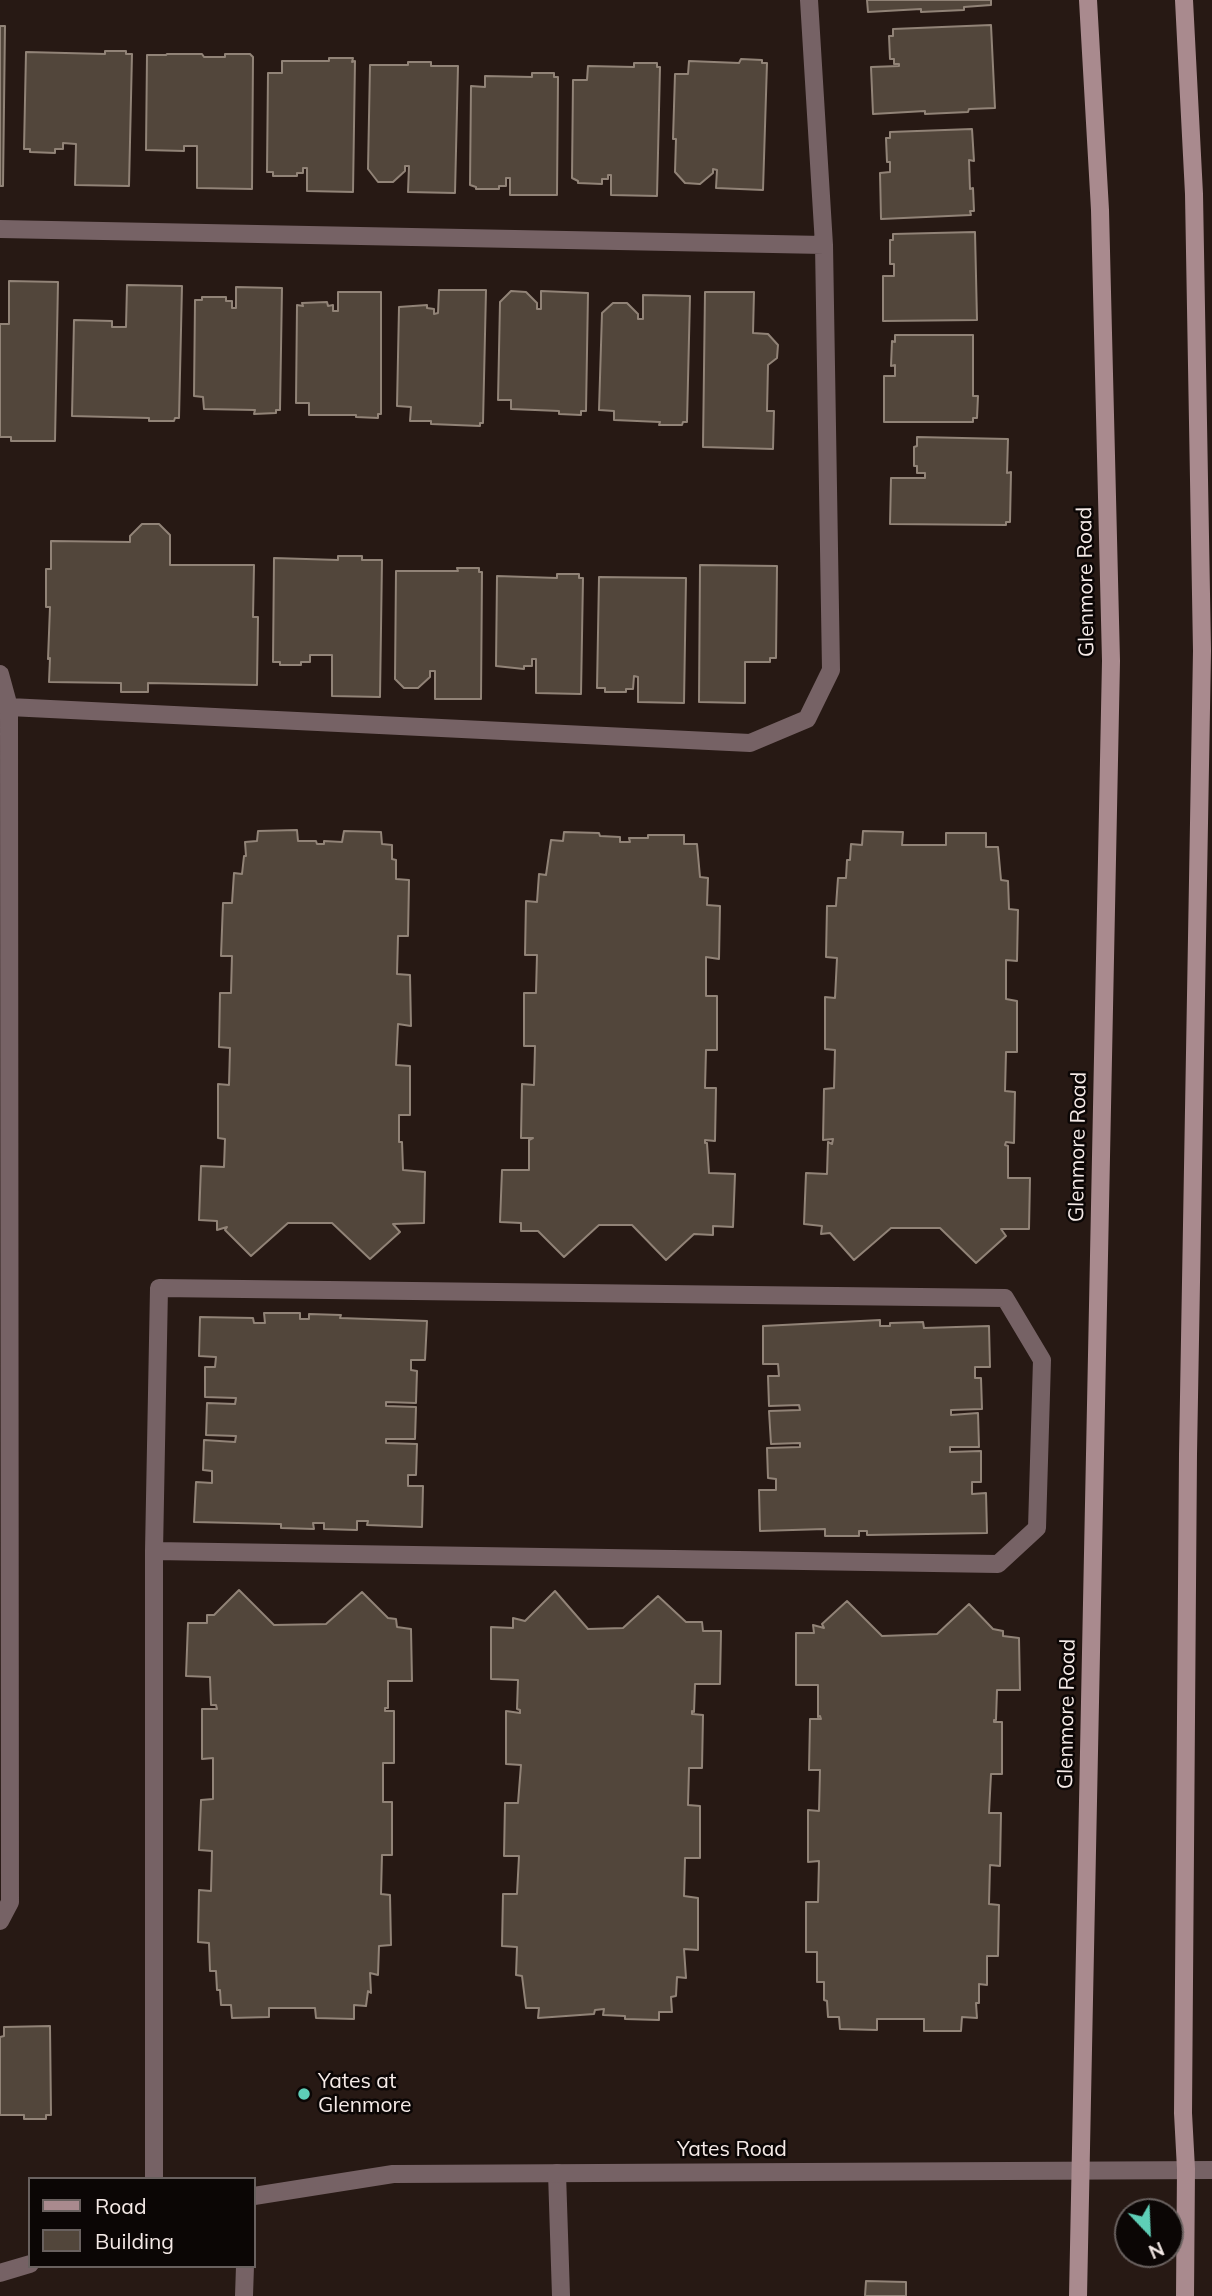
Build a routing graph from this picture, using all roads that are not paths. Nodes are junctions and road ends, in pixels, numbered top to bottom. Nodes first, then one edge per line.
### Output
1 (809, 0) edge
2 (1088, 0) edge
3 (1184, 0) edge
4 (0, 229) edge
5 (824, 245) junction
6 (0, 674) edge
7 (9, 707) junction
8 (154, 1551) junction
9 (0, 1921) edge
10 (1185, 2169) junction
11 (1082, 2170) junction
12 (1212, 2170) edge
13 (557, 2173) junction
14 (154, 2177) edge
15 (256, 2196) edge
16 (28, 2265) edge
17 (245, 2268) edge
18 (0, 2273) edge
19 (244, 2296) edge
20 (561, 2296) edge
21 (1078, 2296) edge
22 (1185, 2296) edge

1 - 5 street
2 - 11 main road, Glenmore Road
3 - 10 main road
4 - 5 street
5 - 7 street
6 - 7 street
7 - 9 street
8 - 8 street
8 - 14 street
10 - 11 street, Yates Road
10 - 12 street, Yates Road
10 - 22 main road
11 - 13 street, Yates Road
11 - 21 main road, Glenmore Road
13 - 15 street, Yates Road
13 - 20 street
16 - 18 street
17 - 19 street

